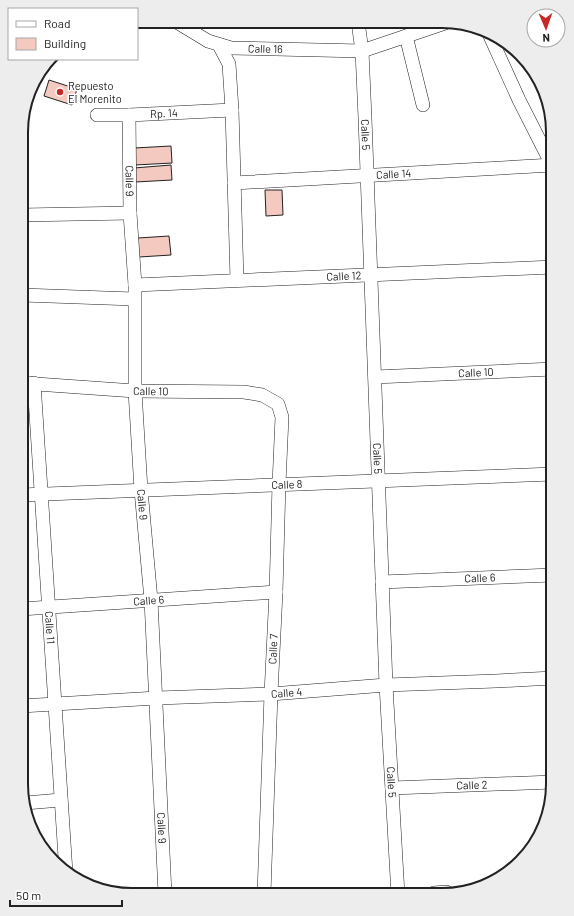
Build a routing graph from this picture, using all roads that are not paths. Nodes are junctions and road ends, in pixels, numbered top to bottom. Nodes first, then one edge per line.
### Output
1 (187, 28) edge
2 (359, 28) edge
3 (430, 28) edge
4 (406, 36) junction
5 (492, 41) edge
6 (219, 44) junction
7 (362, 51) junction
8 (423, 105) dead end
9 (232, 110) junction
10 (97, 115) dead end
11 (129, 115) junction
12 (546, 152) edge
13 (546, 165) edge
14 (367, 176) junction
15 (234, 183) junction
16 (130, 213) junction
17 (28, 215) edge
18 (546, 267) edge
19 (371, 275) junction
20 (237, 280) junction
21 (135, 285) junction
22 (28, 295) edge
23 (134, 299) junction
24 (546, 369) edge
25 (375, 377) junction
26 (28, 383) edge
27 (135, 391) junction
28 (278, 404) joint
29 (546, 474) edge
30 (379, 481) junction
31 (279, 484) junction
32 (142, 490) junction
33 (41, 494) junction
34 (28, 495) edge
35 (546, 575) edge
36 (382, 582) junction
37 (276, 592) junction
38 (152, 600) junction
39 (48, 607) junction
40 (28, 608) edge
41 (546, 678) edge
42 (386, 685) junction
43 (271, 694) junction
44 (156, 698) junction
45 (55, 704) junction
46 (28, 706) edge
47 (546, 782) edge
48 (392, 788) junction
49 (61, 800) junction
50 (30, 803) edge
51 (65, 864) edge
52 (165, 888) edge
53 (264, 888) edge
54 (398, 888) edge

1 - 6 street, Calle 16
2 - 7 street, Calle 5
3 - 4 street
4 - 7 street
4 - 8 street
5 - 12 street
6 - 7 street, Calle 16
6 - 9 street
7 - 14 street, Calle 5
9 - 11 street, Rp. 14
9 - 15 street
10 - 11 street, Rp. 14
11 - 16 street, Calle 9
13 - 14 street, Calle 14
14 - 15 street, Calle 14
14 - 19 street, Calle 5
15 - 20 street
16 - 17 street
16 - 21 street, Calle 9
18 - 19 street, Calle 12
19 - 20 street, Calle 12
19 - 25 street, Calle 5
20 - 21 street, Calle 12
21 - 23 street, Calle 9
22 - 23 street
23 - 27 street, Calle 9
24 - 25 street, Calle 10
25 - 30 street, Calle 5
26 - 27 street, Calle 10
26 - 33 street, Calle 11
27 - 28 street, Calle 10
27 - 32 street, Calle 9
28 - 31 street, Calle 7
29 - 30 street, Calle 8
30 - 31 street, Calle 8
30 - 36 street, Calle 5
31 - 32 street, Calle 8
31 - 37 street, Calle 7
32 - 33 street, Calle 8
32 - 38 street, Calle 9
33 - 34 street, Calle 8
33 - 39 street, Calle 11
35 - 36 street, Calle 6
36 - 42 street, Calle 5
37 - 38 street, Calle 6
37 - 43 street, Calle 7
38 - 39 street, Calle 6
38 - 44 street, Calle 9
39 - 40 street, Calle 6
39 - 45 street, Calle 11
41 - 42 street, Calle 4
42 - 43 street, Calle 4
42 - 48 street, Calle 5
43 - 44 street, Calle 4
43 - 53 street, Calle 7
44 - 45 street, Calle 4
44 - 52 street, Calle 9
45 - 46 street, Calle 4
45 - 49 street, Calle 11
47 - 48 street, Calle 2
48 - 54 street, Calle 5
49 - 50 street
49 - 51 street, Calle 11

